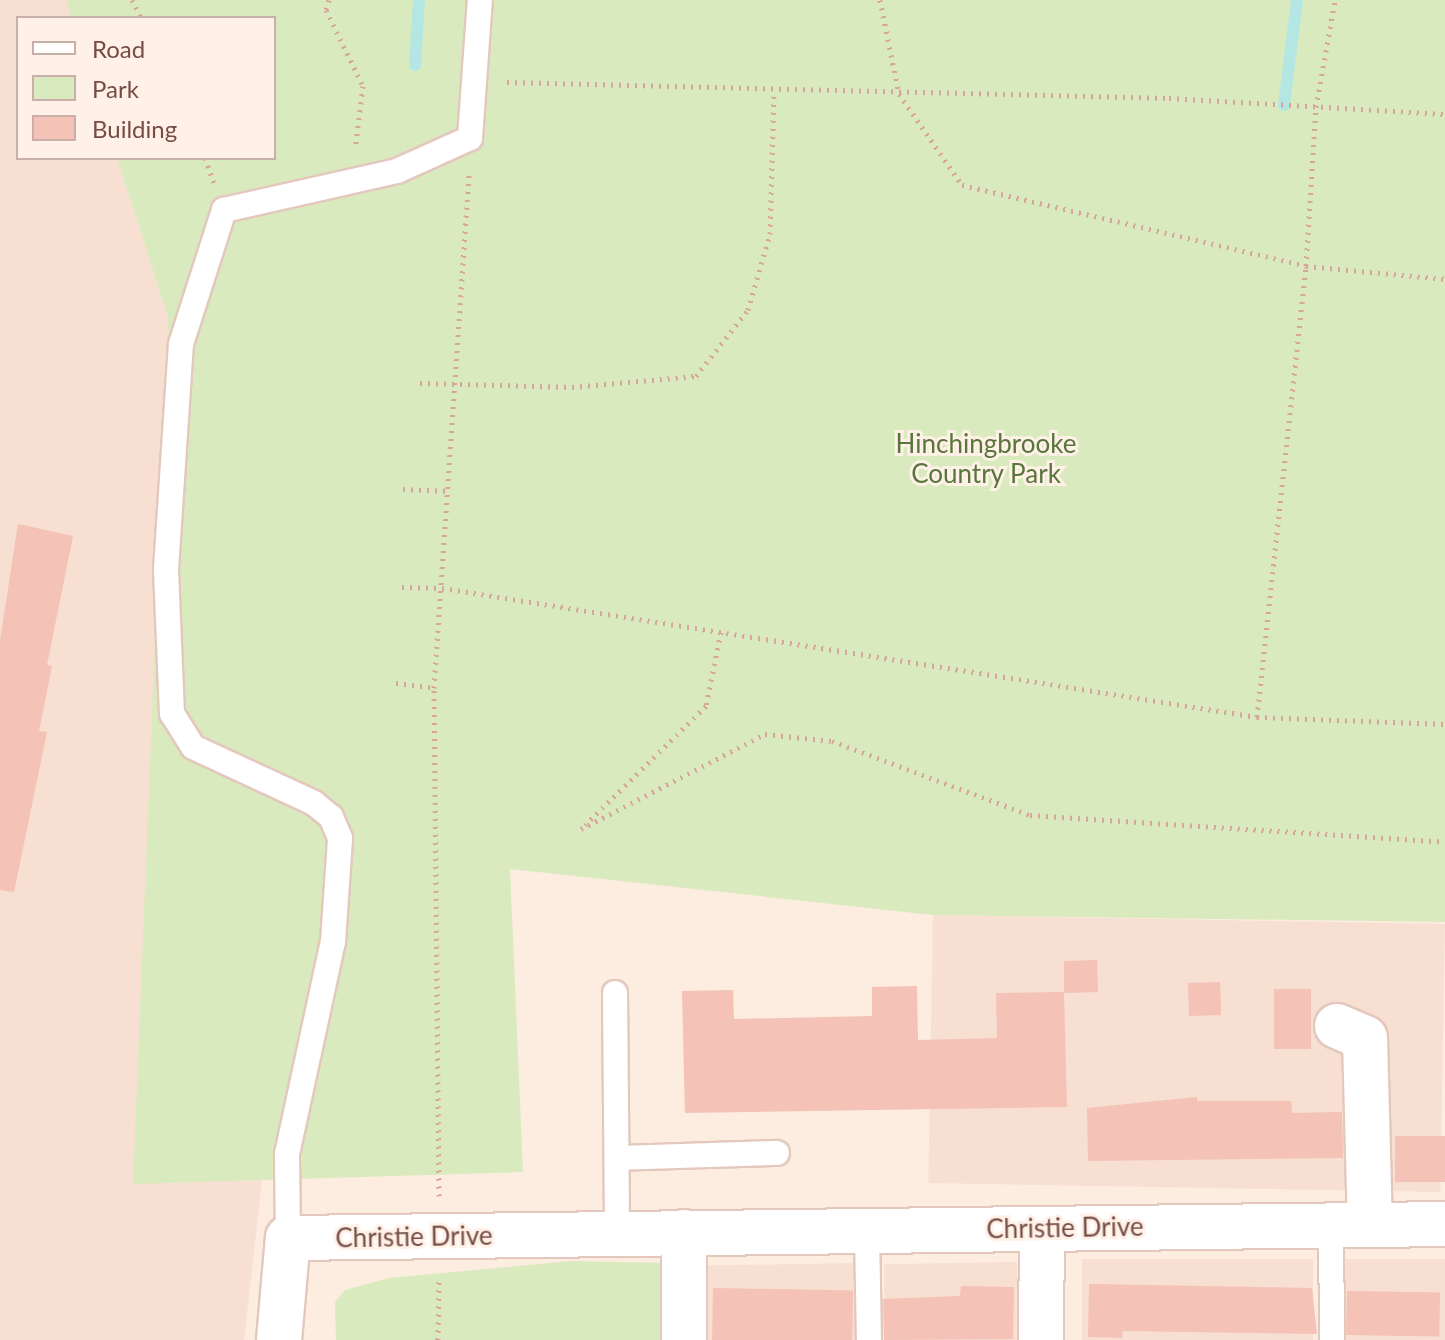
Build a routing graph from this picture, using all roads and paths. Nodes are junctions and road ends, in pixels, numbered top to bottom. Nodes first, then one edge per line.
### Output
1 (329, 0) edge
2 (480, 0) edge
3 (880, 0) edge
4 (1335, 0) edge
5 (472, 81) junction
6 (774, 93) junction
7 (899, 94) junction
8 (1316, 107) junction
9 (1444, 115) edge
10 (470, 138) junction
11 (360, 176) junction
12 (1306, 266) junction
13 (1445, 279) edge
14 (420, 383) dead end
15 (459, 386) junction
16 (403, 489) dead end
17 (450, 491) junction
18 (402, 587) dead end
19 (442, 588) junction
20 (721, 632) junction
21 (396, 683) dead end
22 (434, 688) junction
23 (1257, 717) junction
24 (1445, 724) edge
25 (1445, 842) edge
26 (615, 993) dead end
27 (1337, 1026) dead end
28 (777, 1153) dead end
29 (617, 1158) junction
30 (1445, 1224) edge
31 (1350, 1225) junction
32 (1042, 1229) junction
33 (867, 1230) junction
34 (684, 1232) junction
35 (617, 1234) junction
36 (288, 1238) junction
37 (440, 1238) junction
38 (279, 1340) edge
39 (438, 1340) edge
40 (684, 1340) edge
41 (869, 1340) edge
42 (1041, 1340) edge
43 (1332, 1340) edge

1 - 11 path
2 - 5 lane
3 - 7 path
4 - 8 path
5 - 6 path
5 - 10 lane
6 - 7 path
6 - 15 path
7 - 8 path
7 - 12 path
8 - 9 path
8 - 12 path
10 - 11 lane
10 - 15 path
11 - 36 lane
12 - 13 path
12 - 23 path
14 - 15 path
15 - 17 path
16 - 17 path
17 - 19 path
18 - 19 path
19 - 20 path
19 - 22 path
20 - 23 path
20 - 25 path
21 - 22 path
22 - 37 path
23 - 24 path
26 - 29 lane
27 - 31 street
28 - 29 lane
29 - 35 lane
30 - 31 street, Christie Drive
31 - 32 street, Christie Drive
31 - 43 lane
32 - 33 street, Christie Drive
32 - 42 street
33 - 34 street, Christie Drive
33 - 41 lane
34 - 35 street, Christie Drive
34 - 40 street
35 - 37 street, Christie Drive
36 - 37 street, Christie Drive
36 - 38 street
37 - 39 path

